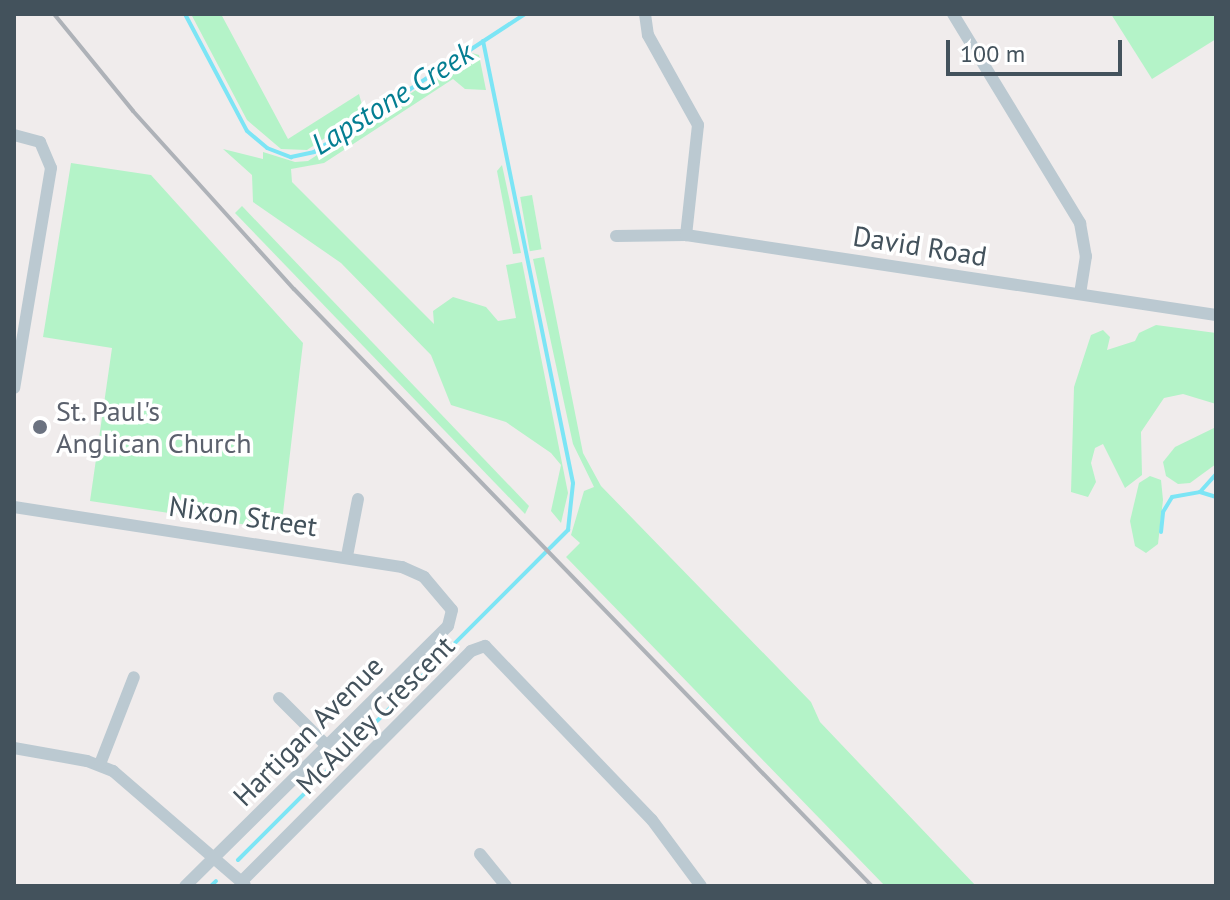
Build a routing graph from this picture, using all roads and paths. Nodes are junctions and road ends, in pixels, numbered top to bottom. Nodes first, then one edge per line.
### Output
1 (645, 14) edge
2 (953, 14) edge
3 (14, 135) edge
4 (686, 235) junction
5 (616, 236) dead end
6 (1080, 294) junction
7 (1216, 315) edge
8 (14, 388) edge
9 (358, 499) dead end
10 (14, 507) edge
11 (347, 556) junction
12 (450, 605) joint
13 (134, 677) dead end
14 (279, 698) dead end
15 (327, 746) junction
16 (14, 748) edge
17 (100, 764) junction
18 (480, 854) dead end
19 (213, 857) junction
20 (243, 884) edge
21 (185, 886) edge
22 (506, 886) edge
23 (701, 886) edge

1 - 4 street
2 - 6 street
3 - 8 street
4 - 5 street, David Road
4 - 6 street, David Road
6 - 7 street, David Road
9 - 11 street
10 - 11 street, Nixon Street
11 - 12 street, Nixon Street
12 - 15 street, Hartigan Avenue
13 - 17 street
14 - 15 street
15 - 19 street, Hartigan Avenue
16 - 17 street
17 - 19 street
18 - 22 street
19 - 20 street
19 - 21 street, Hartigan Avenue
20 - 23 street, McAuley Crescent

